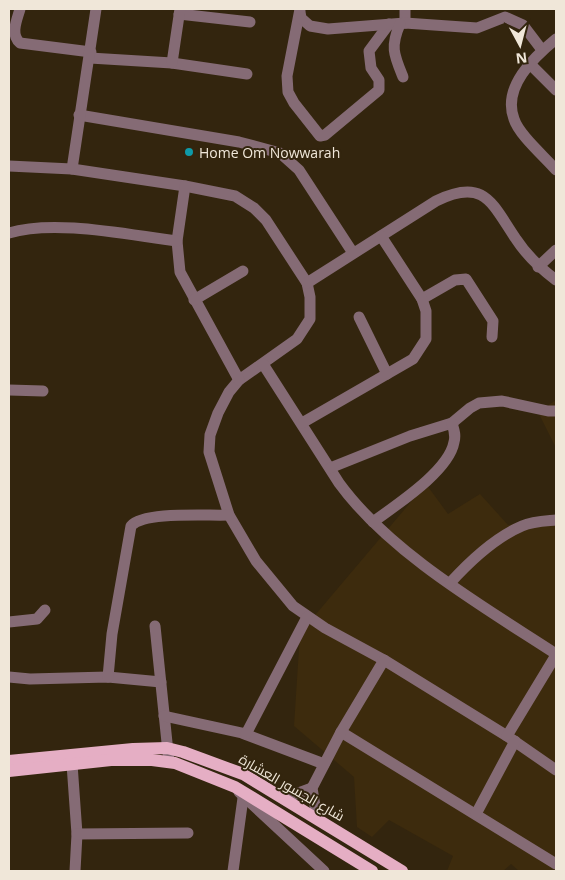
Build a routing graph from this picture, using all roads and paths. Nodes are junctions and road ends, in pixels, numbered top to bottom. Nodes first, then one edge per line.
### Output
1 (20, 9) edge
2 (96, 9) edge
3 (405, 9) edge
4 (300, 10) edge
5 (179, 11) edge
6 (250, 22) dead end
7 (398, 24) junction
8 (556, 39) edge
9 (542, 50) junction
10 (90, 55) junction
11 (172, 63) junction
12 (530, 64) junction
13 (247, 74) dead end
14 (403, 77) dead end
15 (556, 90) edge
16 (79, 115) junction
17 (9, 166) edge
18 (72, 169) junction
19 (556, 170) edge
20 (185, 186) junction
21 (9, 233) edge
22 (381, 236) junction
23 (177, 241) junction
24 (556, 250) edge
25 (353, 253) junction
26 (538, 267) junction
27 (243, 270) dead end
28 (556, 280) edge
29 (307, 283) junction
30 (422, 299) junction
31 (194, 300) junction
32 (359, 317) dead end
33 (492, 336) dead end
34 (263, 364) junction
35 (387, 374) junction
36 (239, 380) junction
37 (9, 390) edge
38 (44, 391) dead end
39 (556, 411) edge
40 (302, 423) junction
41 (452, 423) junction
42 (330, 468) junction
43 (229, 516) junction
44 (556, 520) edge
45 (373, 522) junction
46 (450, 583) junction
47 (46, 610) dead end
48 (307, 616) junction
49 (9, 622) edge
50 (155, 626) dead end
51 (556, 655) edge
52 (384, 660) junction
53 (9, 677) edge
54 (108, 677) junction
55 (161, 682) junction
56 (164, 716) junction
57 (341, 732) junction
58 (246, 734) junction
59 (511, 738) junction
60 (167, 748) junction
61 (9, 761) edge
62 (169, 762) junction
63 (72, 764) junction
64 (324, 764) junction
65 (556, 770) edge
66 (9, 771) edge
67 (235, 787) junction
68 (312, 788) junction
69 (243, 798) junction
70 (285, 798) junction
71 (476, 814) junction
72 (317, 818) junction
73 (188, 833) dead end
74 (77, 834) junction
75 (556, 864) edge
76 (75, 871) edge
77 (233, 871) edge
78 (324, 871) edge
79 (372, 871) edge
80 (402, 871) edge

1 - 10 street
2 - 10 street
3 - 7 street
4 - 7 street
4 - 7 street
5 - 6 street
5 - 11 street
7 - 9 street
7 - 14 street
8 - 9 street
9 - 12 street
10 - 11 street
10 - 16 street
11 - 13 street
12 - 15 street
12 - 19 street
16 - 18 street
16 - 25 street
17 - 18 street
18 - 20 street
20 - 23 street
20 - 29 street
21 - 23 street
22 - 25 street
22 - 26 street
22 - 30 street
23 - 31 street
24 - 26 street
25 - 29 street
26 - 28 street
27 - 31 street
29 - 34 street
30 - 33 street
30 - 35 street
31 - 36 street
32 - 35 street
34 - 36 street
34 - 40 street
35 - 40 street
36 - 43 street
37 - 38 street
39 - 41 street
40 - 42 street
41 - 42 street
41 - 45 street
42 - 45 street
43 - 48 street
43 - 54 street
44 - 46 street
45 - 46 street
46 - 51 street
47 - 49 street
48 - 52 street
48 - 58 street
50 - 55 street
51 - 59 street
52 - 57 street
52 - 59 street
53 - 54 street
54 - 55 street
55 - 56 street
56 - 58 street
56 - 60 street
57 - 64 street
57 - 71 street
58 - 64 street
59 - 65 street
59 - 71 street
60 - 61 main road, شارع الجسور العشارة
60 - 62 street
60 - 70 main road, شارع الجسور العشارة
62 - 63 main road, شارع الجسور العشارة
62 - 67 main road, شارع الجسور العشارة
63 - 66 main road, شارع الجسور العشارة
63 - 74 street
64 - 68 street
67 - 69 street
67 - 79 main road, شارع الجسور العشارة
68 - 70 street
68 - 72 street
69 - 77 street
69 - 78 street
70 - 72 main road, شارع الجسور العشارة
71 - 75 street
72 - 80 main road, شارع الجسور العشارة
73 - 74 street
74 - 76 street

